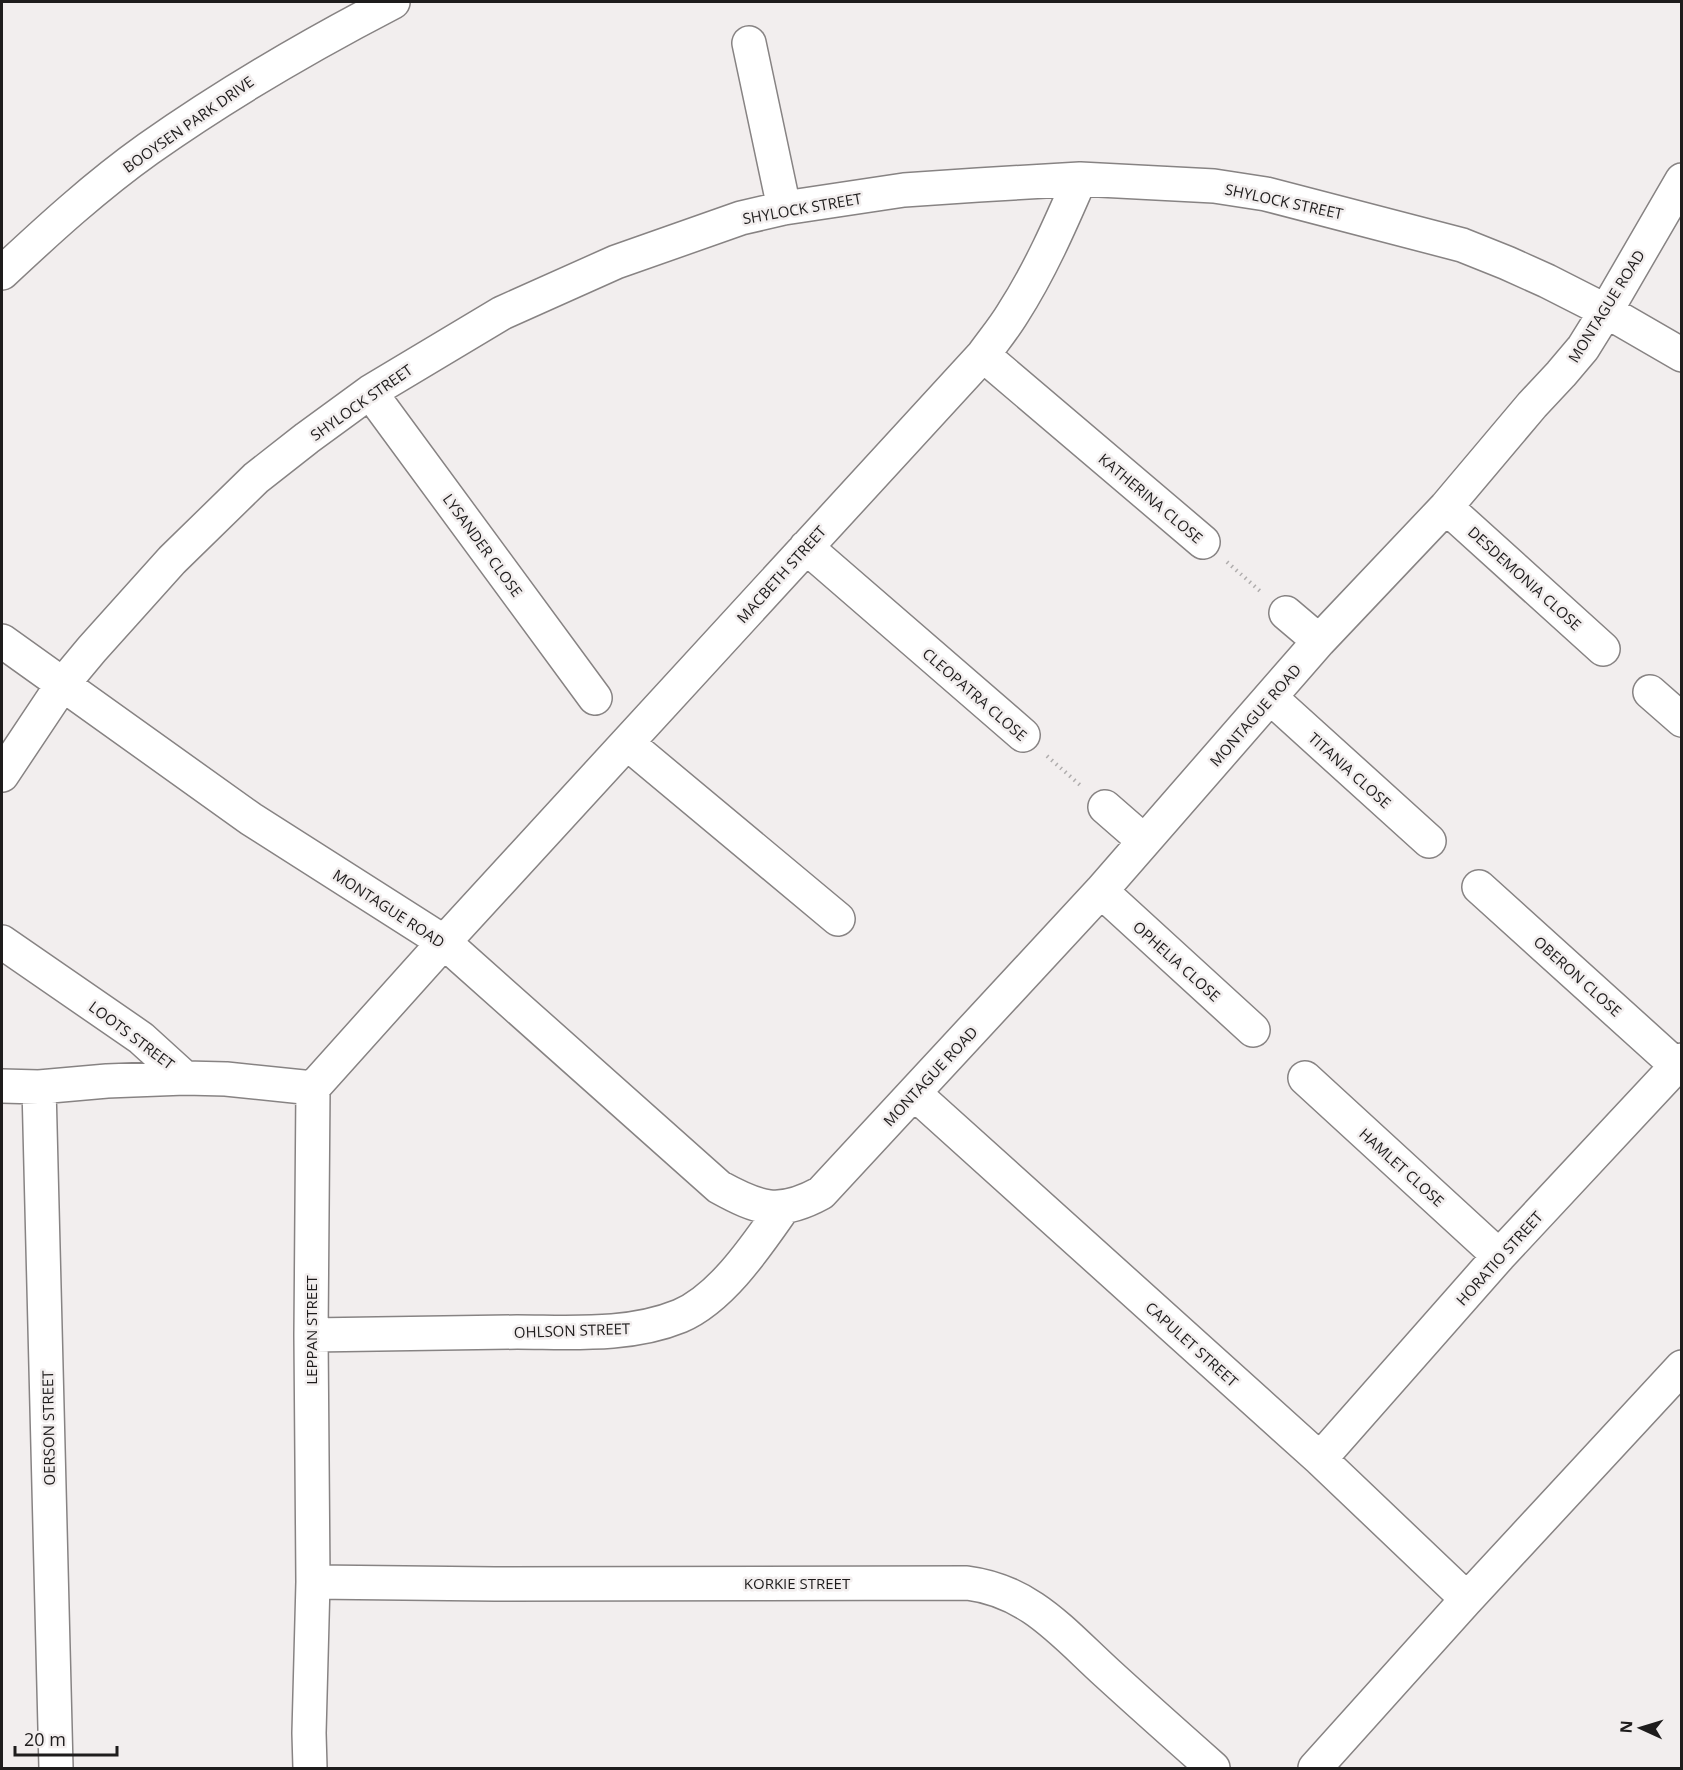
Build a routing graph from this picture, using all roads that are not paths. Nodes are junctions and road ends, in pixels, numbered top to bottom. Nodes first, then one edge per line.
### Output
1 (393, 2) edge
2 (749, 42) dead end
3 (1080, 179) junction
4 (1682, 180) edge
5 (784, 208) junction
6 (2, 273) edge
7 (1606, 311) junction
8 (983, 355) junction
9 (1682, 355) edge
10 (370, 392) junction
11 (1446, 507) junction
12 (1203, 542) road end
13 (806, 547) junction
14 (1286, 613) road end
15 (2, 641) edge
16 (1319, 641) junction
17 (1603, 649) dead end
18 (62, 685) junction
19 (1650, 692) dead end
20 (1270, 698) junction
21 (595, 699) dead end
22 (1682, 720) edge
23 (1023, 735) road end
24 (627, 742) junction
25 (2, 775) edge
26 (1105, 807) road end
27 (1144, 841) junction
28 (1429, 841) dead end
29 (1479, 886) dead end
30 (1101, 891) junction
31 (838, 919) dead end
32 (2, 942) edge
33 (444, 942) junction
34 (1253, 1030) dead end
35 (1679, 1063) edge
36 (185, 1077) junction
37 (1305, 1078) dead end
38 (2, 1086) edge
39 (39, 1087) junction
40 (313, 1088) junction
41 (914, 1093) junction
42 (783, 1208) junction
43 (1499, 1256) junction
44 (311, 1335) junction
45 (1682, 1368) edge
46 (1320, 1459) junction
47 (313, 1582) junction
48 (1467, 1599) junction
49 (56, 1768) edge
50 (310, 1768) edge
51 (1214, 1768) edge
52 (1315, 1768) edge

1 - 6 street, BOOYSEN PARK DRIVE
2 - 5 street
3 - 5 street, SHYLOCK STREET
3 - 7 street, SHYLOCK STREET
3 - 8 street, MACBETH STREET
4 - 7 street, MONTAGUE ROAD
5 - 10 street, SHYLOCK STREET
7 - 9 street
7 - 11 street, MONTAGUE ROAD
8 - 12 street, KATHERINA CLOSE
8 - 13 street, MACBETH STREET
10 - 18 street, SHYLOCK STREET
10 - 21 street, LYSANDER CLOSE
11 - 16 street, MONTAGUE ROAD
11 - 17 street, DESDEMONIA CLOSE
13 - 23 street, CLEOPATRA CLOSE
13 - 24 street, MACBETH STREET
14 - 16 street
15 - 18 street, MONTAGUE ROAD
16 - 20 street, MONTAGUE ROAD
18 - 25 street, SHYLOCK STREET
18 - 33 street, MONTAGUE ROAD
19 - 22 street
20 - 27 street, MONTAGUE ROAD
20 - 28 street, TITANIA CLOSE
24 - 31 street
24 - 33 street, MACBETH STREET
26 - 27 street
27 - 30 street, MONTAGUE ROAD
29 - 35 street, OBERON CLOSE
30 - 34 street, OPHELIA CLOSE
30 - 41 street, MONTAGUE ROAD
32 - 36 street, LOOTS STREET
33 - 40 street
33 - 42 street, MONTAGUE ROAD
35 - 43 street, HORATIO STREET
36 - 39 street
36 - 40 street, LOOTS STREET
37 - 43 street, HAMLET CLOSE
38 - 39 street
39 - 49 street, OERSON STREET
40 - 44 street, LEPPAN STREET
41 - 42 street, MONTAGUE ROAD
41 - 46 street, CAPULET STREET
42 - 44 street, OHLSON STREET
43 - 46 street, HORATIO STREET
44 - 47 street, LEPPAN STREET
45 - 48 street
46 - 48 street, CAPULET STREET
47 - 50 street, LEPPAN STREET
47 - 51 street, KORKIE STREET
48 - 52 street

